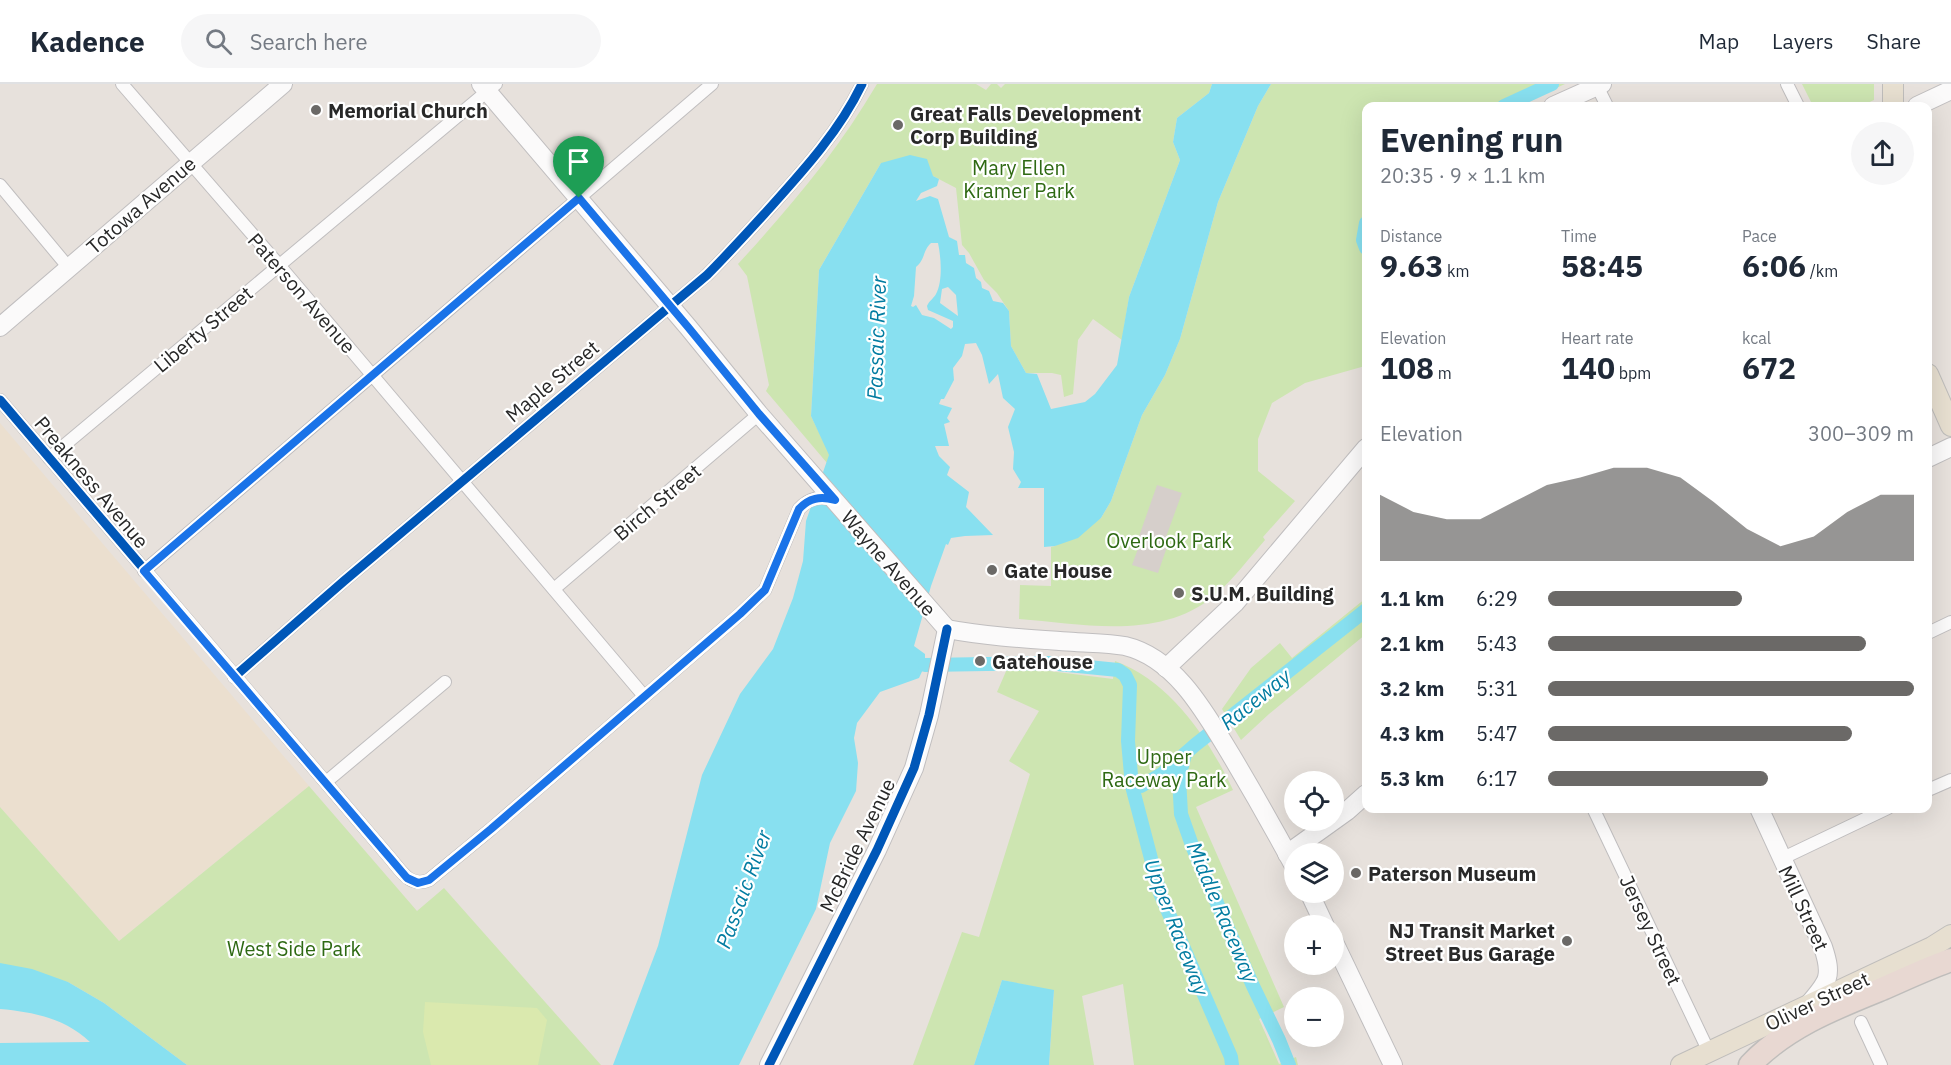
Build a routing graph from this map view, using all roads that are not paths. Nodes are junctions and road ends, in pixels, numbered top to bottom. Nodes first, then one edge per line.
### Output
1 (122, 84) edge
2 (283, 84) edge
3 (712, 84) edge
4 (862, 84) edge
5 (1787, 84) edge
6 (1893, 84) edge
7 (1600, 85) edge
8 (488, 86) edge
9 (1951, 90) edge
10 (1562, 102) edge
11 (1605, 102) edge
12 (1796, 102) edge
13 (1893, 102) edge
14 (1926, 102) edge
15 (190, 163) junction
16 (0, 185) edge
17 (579, 198) junction
18 (279, 265) junction
19 (69, 268) junction
20 (670, 305) junction
21 (0, 327) edge
22 (373, 375) junction
23 (1932, 383) edge
24 (0, 400) edge
25 (759, 414) junction
26 (1951, 426) edge
27 (1951, 447) edge
28 (1362, 453) edge
29 (1932, 456) edge
30 (49, 458) junction
31 (462, 480) junction
32 (835, 500) junction
33 (144, 571) junction
34 (554, 589) junction
35 (1951, 622) edge
36 (947, 629) junction
37 (1932, 631) edge
38 (1166, 668) junction
39 (234, 677) junction
40 (445, 682) dead end
41 (644, 696) junction
42 (1951, 780) edge
43 (326, 782) junction
44 (1932, 788) edge
45 (1362, 797) edge
46 (1595, 813) edge
47 (1761, 813) edge
48 (1878, 813) edge
49 (1308, 843) edge
50 (1284, 848) edge
51 (1781, 859) junction
52 (1951, 935) edge
53 (1948, 961) edge
54 (1344, 963) edge
55 (1808, 1005) junction
56 (1839, 1006) junction
57 (1861, 1022) dead end
58 (1708, 1052) junction
59 (769, 1065) edge
60 (1393, 1065) edge
61 (1681, 1065) edge
62 (1750, 1065) edge
63 (1769, 1065) edge
64 (1881, 1065) edge

1 - 15 street, Paterson Avenue
2 - 15 main road, Totowa Avenue
3 - 17 street
4 - 20 street, Maple Street
5 - 12 street
6 - 13 main road
7 - 10 main road
7 - 11 street
8 - 17 main road, Wayne Avenue
8 - 18 street, Liberty Street
9 - 14 main road
15 - 18 street, Paterson Avenue
15 - 19 main road, Totowa Avenue
16 - 19 street
17 - 20 main road, Wayne Avenue
17 - 22 street
18 - 22 street, Paterson Avenue
18 - 30 street, Liberty Street
19 - 21 main road, Totowa Avenue
20 - 25 main road, Wayne Avenue
20 - 31 street, Maple Street
22 - 31 street, Paterson Avenue
22 - 33 street
23 - 26 main road
24 - 30 street, Preakness Avenue
25 - 32 main road, Wayne Avenue
25 - 34 street, Birch Street
27 - 29 main road
28 - 38 main road
30 - 33 street, Preakness Avenue
31 - 34 street, Paterson Avenue
31 - 39 street, Maple Street
32 - 36 main road, Wayne Avenue
32 - 41 street
33 - 39 street, Preakness Avenue
34 - 41 street, Paterson Avenue
35 - 37 street
36 - 38 main road
36 - 59 main road, McBride Avenue
38 - 50 main road
39 - 43 street, Preakness Avenue
40 - 43 street
41 - 43 street, Preakness Avenue
42 - 44 street
45 - 49 main road
46 - 58 street, Jersey Street
47 - 51 main road, Mill Street
48 - 51 street
51 - 55 main road, Mill Street
52 - 55 main road, Oliver Street
53 - 56 highway
54 - 60 main road
55 - 58 main road, Oliver Street
56 - 62 highway
56 - 63 highway
57 - 64 street
58 - 61 main road, Oliver Street

